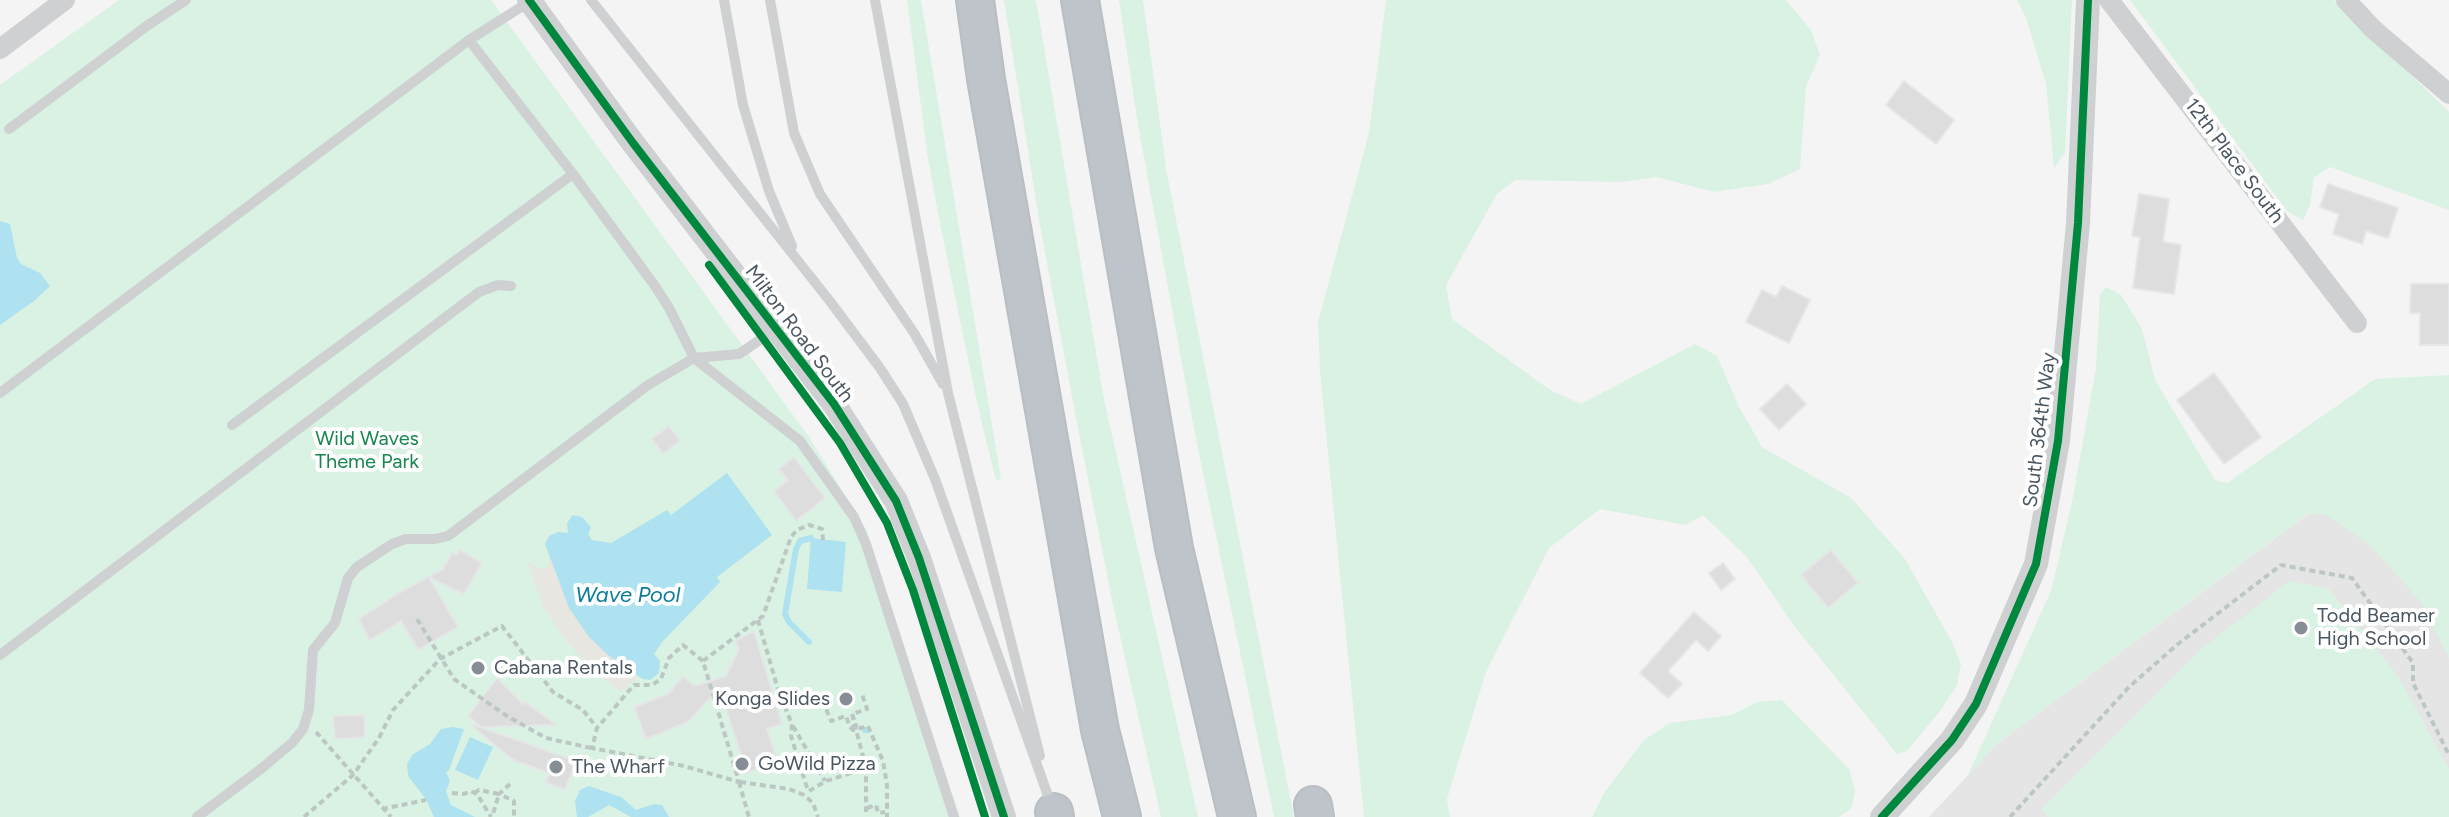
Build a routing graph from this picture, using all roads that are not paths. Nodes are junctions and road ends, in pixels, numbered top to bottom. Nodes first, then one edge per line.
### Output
1 (65, 0) edge
2 (186, 0) edge
3 (591, 0) edge
4 (724, 0) edge
5 (770, 0) edge
6 (875, 0) edge
7 (975, 0) edge
8 (1080, 0) edge
9 (2088, 0) edge
10 (2109, 0) edge
11 (2346, 0) edge
12 (530, 1) edge
13 (469, 40) junction
14 (0, 49) edge
15 (2449, 94) edge
16 (9, 129) dead end
17 (573, 174) junction
18 (511, 286) dead end
19 (829, 300) junction
20 (2357, 323) dead end
21 (776, 329) junction
22 (694, 358) junction
23 (0, 393) edge
24 (948, 393) junction
25 (232, 425) dead end
26 (0, 655) edge
27 (1105, 751) junction
28 (1055, 815) edge
29 (197, 817) edge
30 (954, 817) edge
31 (1004, 817) edge
32 (1122, 817) edge
33 (1145, 817) edge
34 (1237, 817) edge
35 (1882, 817) edge

1 - 14 street
2 - 16 lane
3 - 19 lane
4 - 19 lane
5 - 24 lane
6 - 24 lane
7 - 27 highway
8 - 34 highway
9 - 35 street, South 364th Way
10 - 20 street, 12th Place South
11 - 15 street
12 - 13 lane
12 - 21 street, Milton Road South
13 - 17 lane
13 - 23 lane
17 - 22 lane
17 - 25 lane
18 - 26 lane
19 - 28 lane
21 - 22 lane
21 - 31 street, Milton Road South
22 - 29 lane
22 - 30 lane
24 - 28 lane
27 - 32 highway
27 - 33 highway

